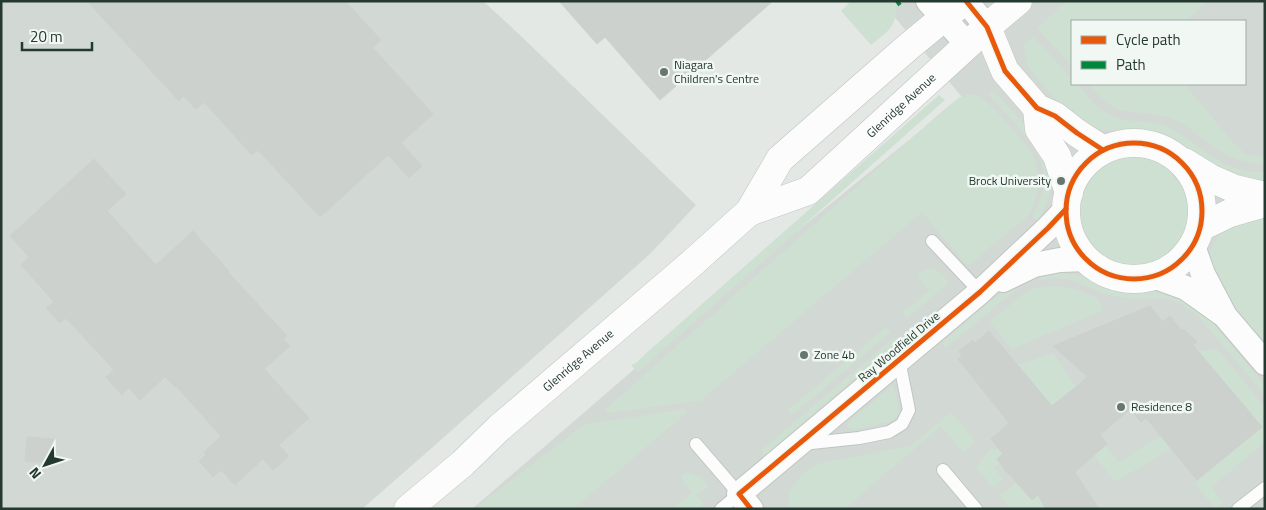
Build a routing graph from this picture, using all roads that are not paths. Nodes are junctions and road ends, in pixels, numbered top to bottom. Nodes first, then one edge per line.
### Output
1 (965, 1) edge
2 (1018, 1) edge
3 (935, 10) edge
4 (977, 36) junction
5 (1037, 108) junction
6 (1103, 150) junction
7 (1181, 161) junction
8 (1265, 196) edge
9 (1067, 201) junction
10 (1265, 203) edge
11 (749, 212) junction
12 (1197, 236) junction
13 (932, 241) dead end
14 (1087, 259) junction
15 (1153, 276) junction
16 (980, 292) junction
17 (1225, 316) junction
18 (899, 360) junction
19 (1265, 364) edge
20 (696, 444) dead end
21 (797, 445) junction
22 (943, 470) dead end
23 (1265, 488) edge
24 (737, 504) edge
25 (408, 509) edge
26 (976, 509) edge
27 (1238, 509) edge

1 - 3 main road, Glenridge Avenue
1 - 4 street
2 - 4 main road, Glenridge Avenue
3 - 4 street
3 - 11 main road, Glenridge Avenue
4 - 5 main road
4 - 11 main road, Glenridge Avenue
5 - 6 main road
5 - 9 main road
6 - 7 main road
6 - 9 main road
7 - 8 main road
7 - 12 main road
9 - 14 main road
9 - 16 street, Ray Woodfield Drive
10 - 12 main road
11 - 25 main road, Glenridge Avenue
12 - 15 main road
12 - 17 street
13 - 16 lane
14 - 15 main road
14 - 16 street, Ray Woodfield Drive
15 - 17 street
16 - 18 street, Ray Woodfield Drive
17 - 19 street
18 - 21 street, Ray Woodfield Drive
18 - 21 lane
20 - 24 lane
21 - 24 street, Ray Woodfield Drive
22 - 26 lane
23 - 27 lane

